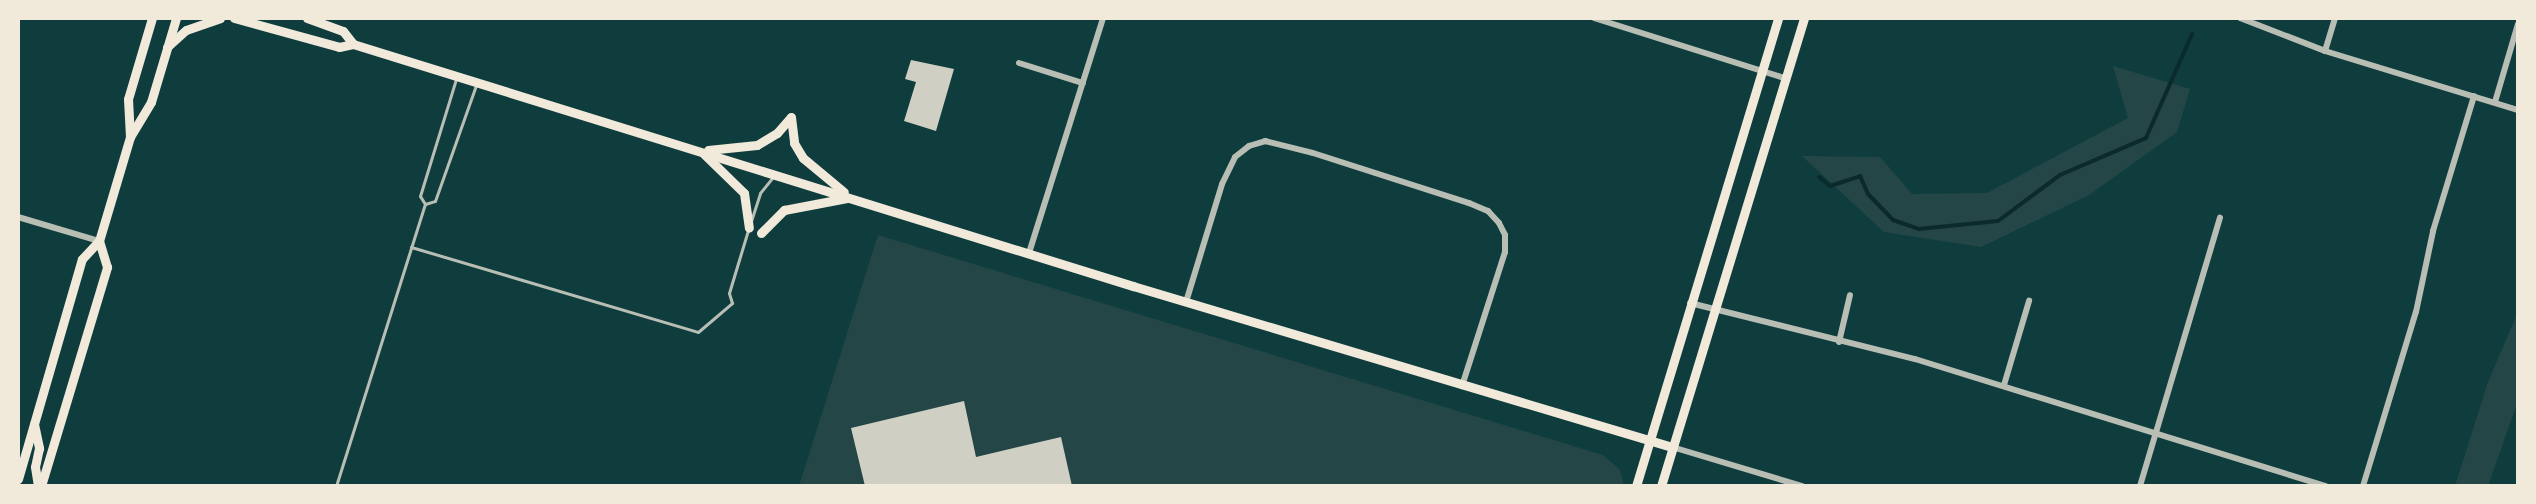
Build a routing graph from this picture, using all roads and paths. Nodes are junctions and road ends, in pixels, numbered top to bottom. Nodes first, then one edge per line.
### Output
1 (143, 18) edge
2 (152, 18) edge
3 (176, 18) edge
4 (220, 18) edge
5 (234, 18) edge
6 (307, 18) edge
7 (1103, 18) edge
8 (1594, 18) edge
9 (1778, 18) edge
10 (1804, 18) edge
11 (2240, 18) edge
12 (2335, 18) edge
13 (2518, 24) edge
14 (146, 37) junction
15 (352, 44) junction
16 (167, 46) junction
17 (2325, 51) junction
18 (1019, 63) dead end
19 (1761, 71) junction
20 (457, 76) junction
21 (1785, 78) junction
22 (477, 82) junction
23 (1083, 83) junction
24 (2474, 96) junction
25 (2495, 102) junction
26 (2518, 110) edge
27 (130, 137) junction
28 (700, 150) junction
29 (775, 174) junction
30 (851, 198) junction
31 (425, 204) junction
32 (18, 217) edge
33 (2220, 218) dead end
34 (748, 228) junction
35 (761, 233) dead end
36 (99, 241) junction
37 (411, 247) junction
38 (1029, 254) junction
39 (1850, 295) dead end
40 (2029, 301) dead end
41 (1186, 302) junction
42 (1690, 303) junction
43 (1713, 309) junction
44 (1839, 342) junction
45 (1462, 386) junction
46 (2004, 386) junction
47 (34, 424) junction
48 (2156, 431) junction
49 (1650, 440) junction
50 (1672, 447) junction
51 (18, 479) edge
52 (40, 486) edge
53 (336, 486) edge
54 (1636, 486) edge
55 (1661, 486) edge
56 (1802, 486) edge
57 (2140, 486) edge
58 (2326, 486) edge
59 (2363, 486) edge

1 - 14 main road
2 - 14 main road
3 - 16 main road
4 - 16 main road
5 - 15 main road
6 - 15 main road
7 - 23 street
8 - 19 street
9 - 19 main road
10 - 21 main road
11 - 17 street
12 - 17 street
13 - 25 street
14 - 27 main road
15 - 20 main road
16 - 27 main road
17 - 24 street
18 - 23 street
19 - 21 street
19 - 42 main road
20 - 22 main road
20 - 31 lane
21 - 43 main road
22 - 28 main road
22 - 31 lane
23 - 38 street
24 - 25 street
24 - 59 street
25 - 26 street
27 - 36 main road
28 - 29 main road
28 - 30 main road
28 - 34 main road
29 - 30 main road
29 - 34 lane
30 - 35 main road
30 - 38 main road
31 - 37 lane
32 - 36 street
33 - 48 street
34 - 37 lane
36 - 47 main road
36 - 52 main road
37 - 53 lane
38 - 41 main road
39 - 44 street
40 - 46 street
41 - 45 main road
41 - 45 street
42 - 43 street
42 - 49 main road
43 - 44 street
43 - 50 main road
44 - 46 street
45 - 49 main road
46 - 48 street
47 - 51 main road
47 - 52 main road
48 - 57 street
48 - 58 street
49 - 50 main road
49 - 54 main road
50 - 55 main road
50 - 56 street

